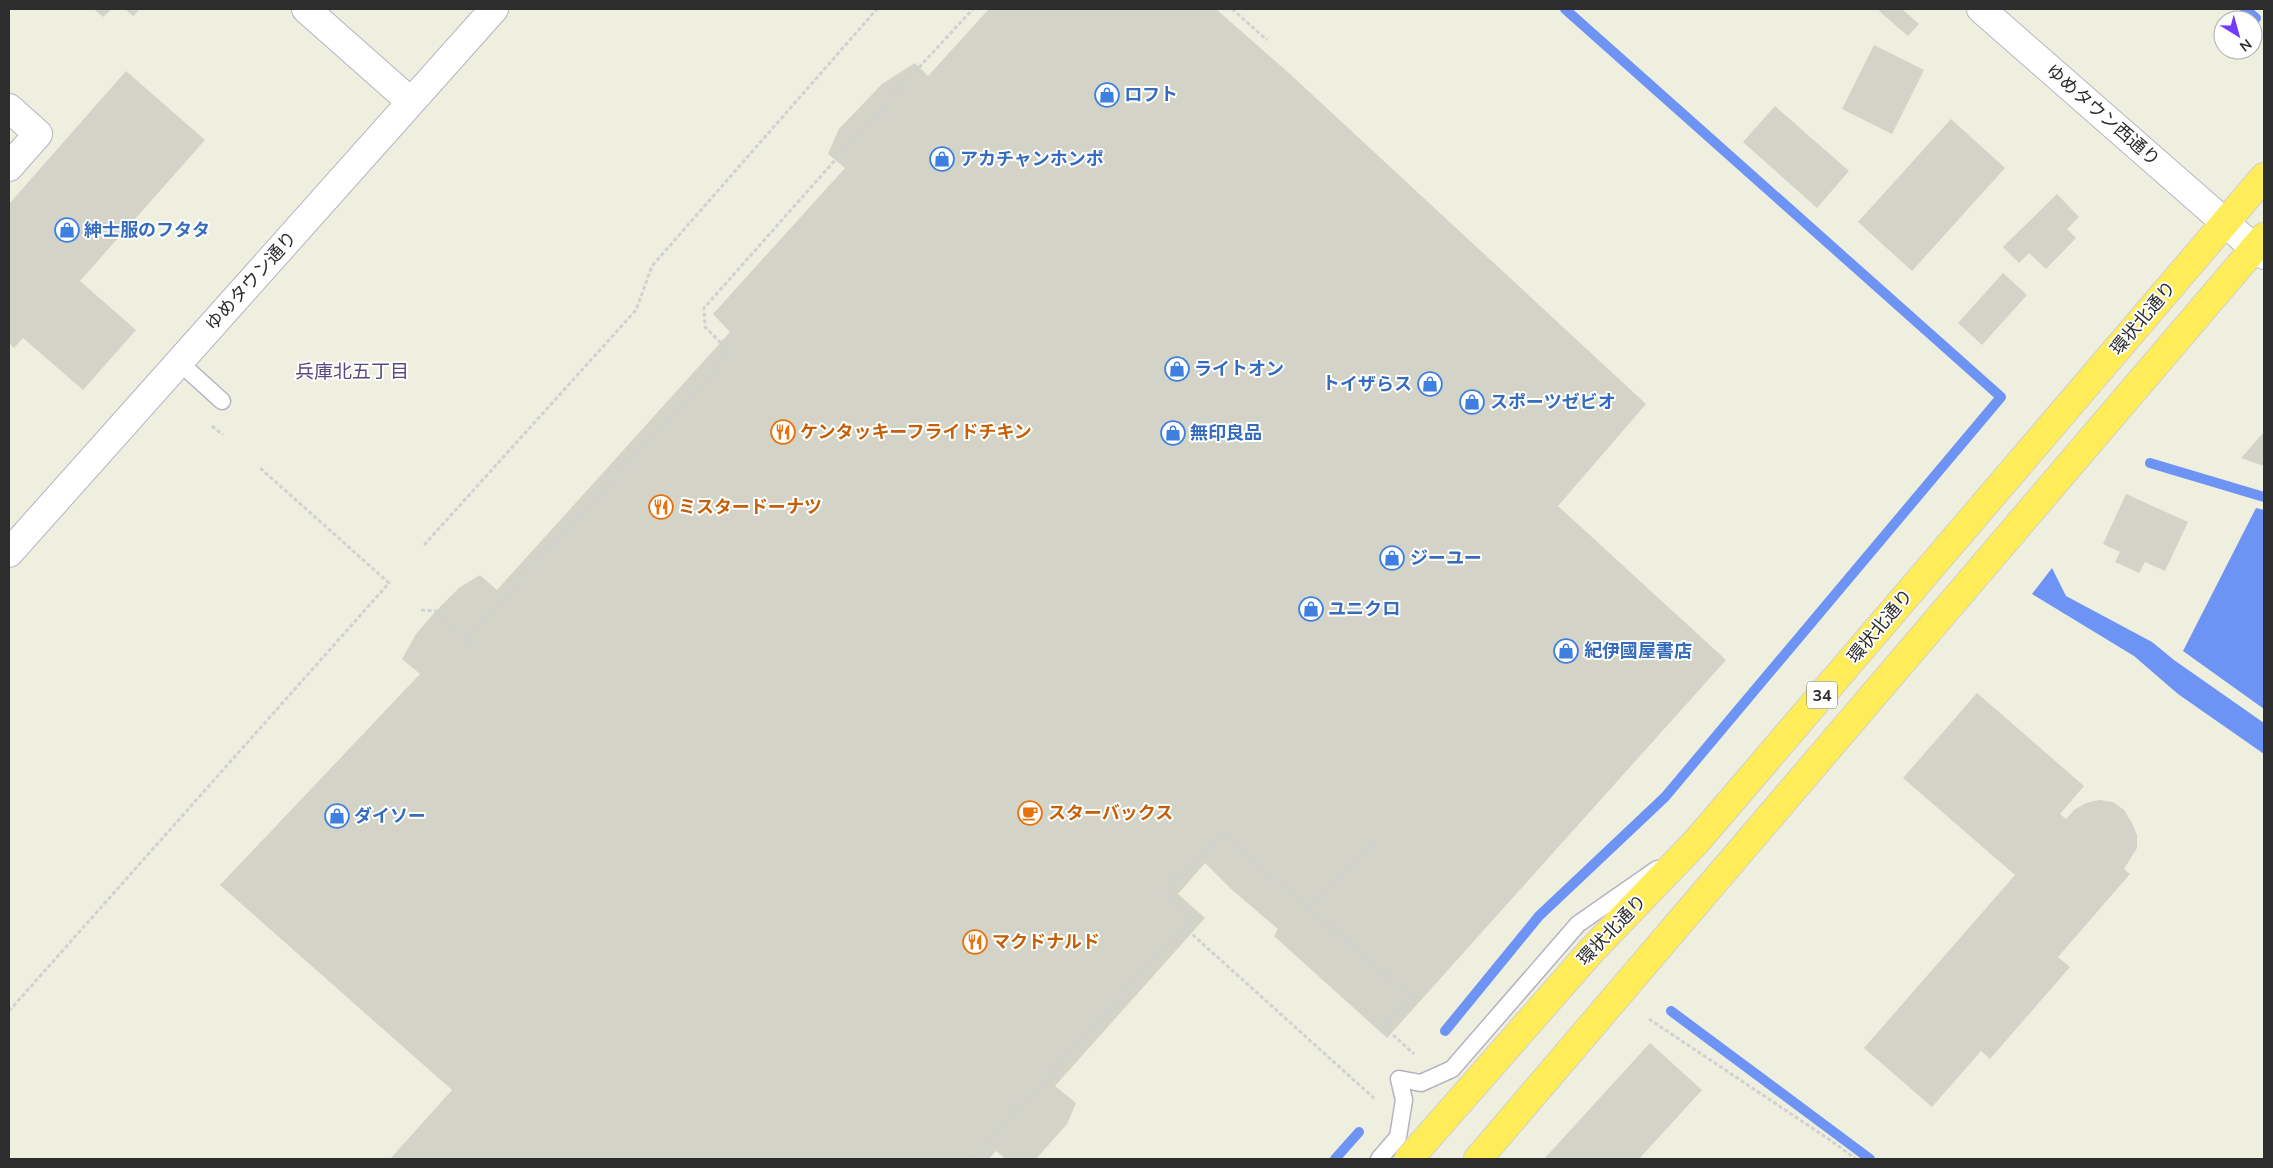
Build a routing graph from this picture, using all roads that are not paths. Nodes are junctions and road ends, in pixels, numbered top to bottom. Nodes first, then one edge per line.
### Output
1 (306, 9) edge
2 (494, 9) edge
3 (1981, 9) edge
4 (411, 102) junction
5 (9, 108) edge
6 (9, 167) edge
7 (2264, 177) edge
8 (2225, 222) junction
9 (2261, 247) edge
10 (179, 362) junction
11 (222, 401) dead end
12 (9, 552) edge
13 (1697, 841) junction
14 (1379, 1159) edge
15 (1409, 1159) edge
16 (1478, 1159) edge

1 - 4 street
2 - 4 street, ゆめタウン通り
3 - 8 street, ゆめタウン西通り
4 - 10 street, ゆめタウン通り
5 - 6 street
7 - 8 highway, 環状北通り / 34
8 - 9 street, ゆめタウン西通り
8 - 13 highway, 環状北通り / 34
9 - 16 highway, 34
10 - 11 lane
10 - 12 street, ゆめタウン通り
13 - 14 lane
13 - 15 highway, 環状北通り / 34

